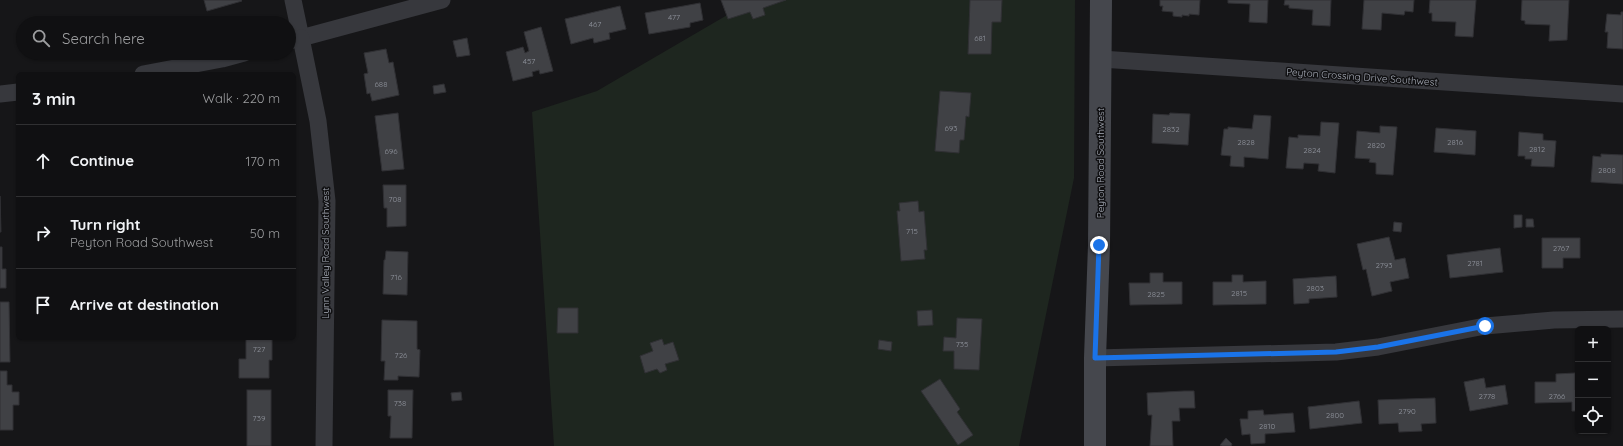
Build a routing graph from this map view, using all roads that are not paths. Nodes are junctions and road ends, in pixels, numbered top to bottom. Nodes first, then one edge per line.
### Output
1 (293, 0) edge
2 (442, 0) edge
3 (1101, 0) edge
4 (294, 16) edge
5 (296, 40) edge
6 (296, 44) edge
7 (1100, 59) junction
8 (217, 60) edge
9 (154, 72) edge
10 (16, 92) edge
11 (0, 94) edge
12 (1623, 94) edge
13 (1623, 319) edge
14 (1095, 358) junction
15 (324, 446) edge
16 (1094, 446) edge

1 - 4 street, Lynn Valley Road Southwest
2 - 5 street
3 - 7 street, Peyton Road Southwest
6 - 15 street, Lynn Valley Road Southwest
7 - 12 street, Peyton Crossing Drive Southwest
7 - 14 street, Peyton Road Southwest
8 - 9 street
10 - 11 street
13 - 14 street
14 - 16 street, Peyton Road Southwest

